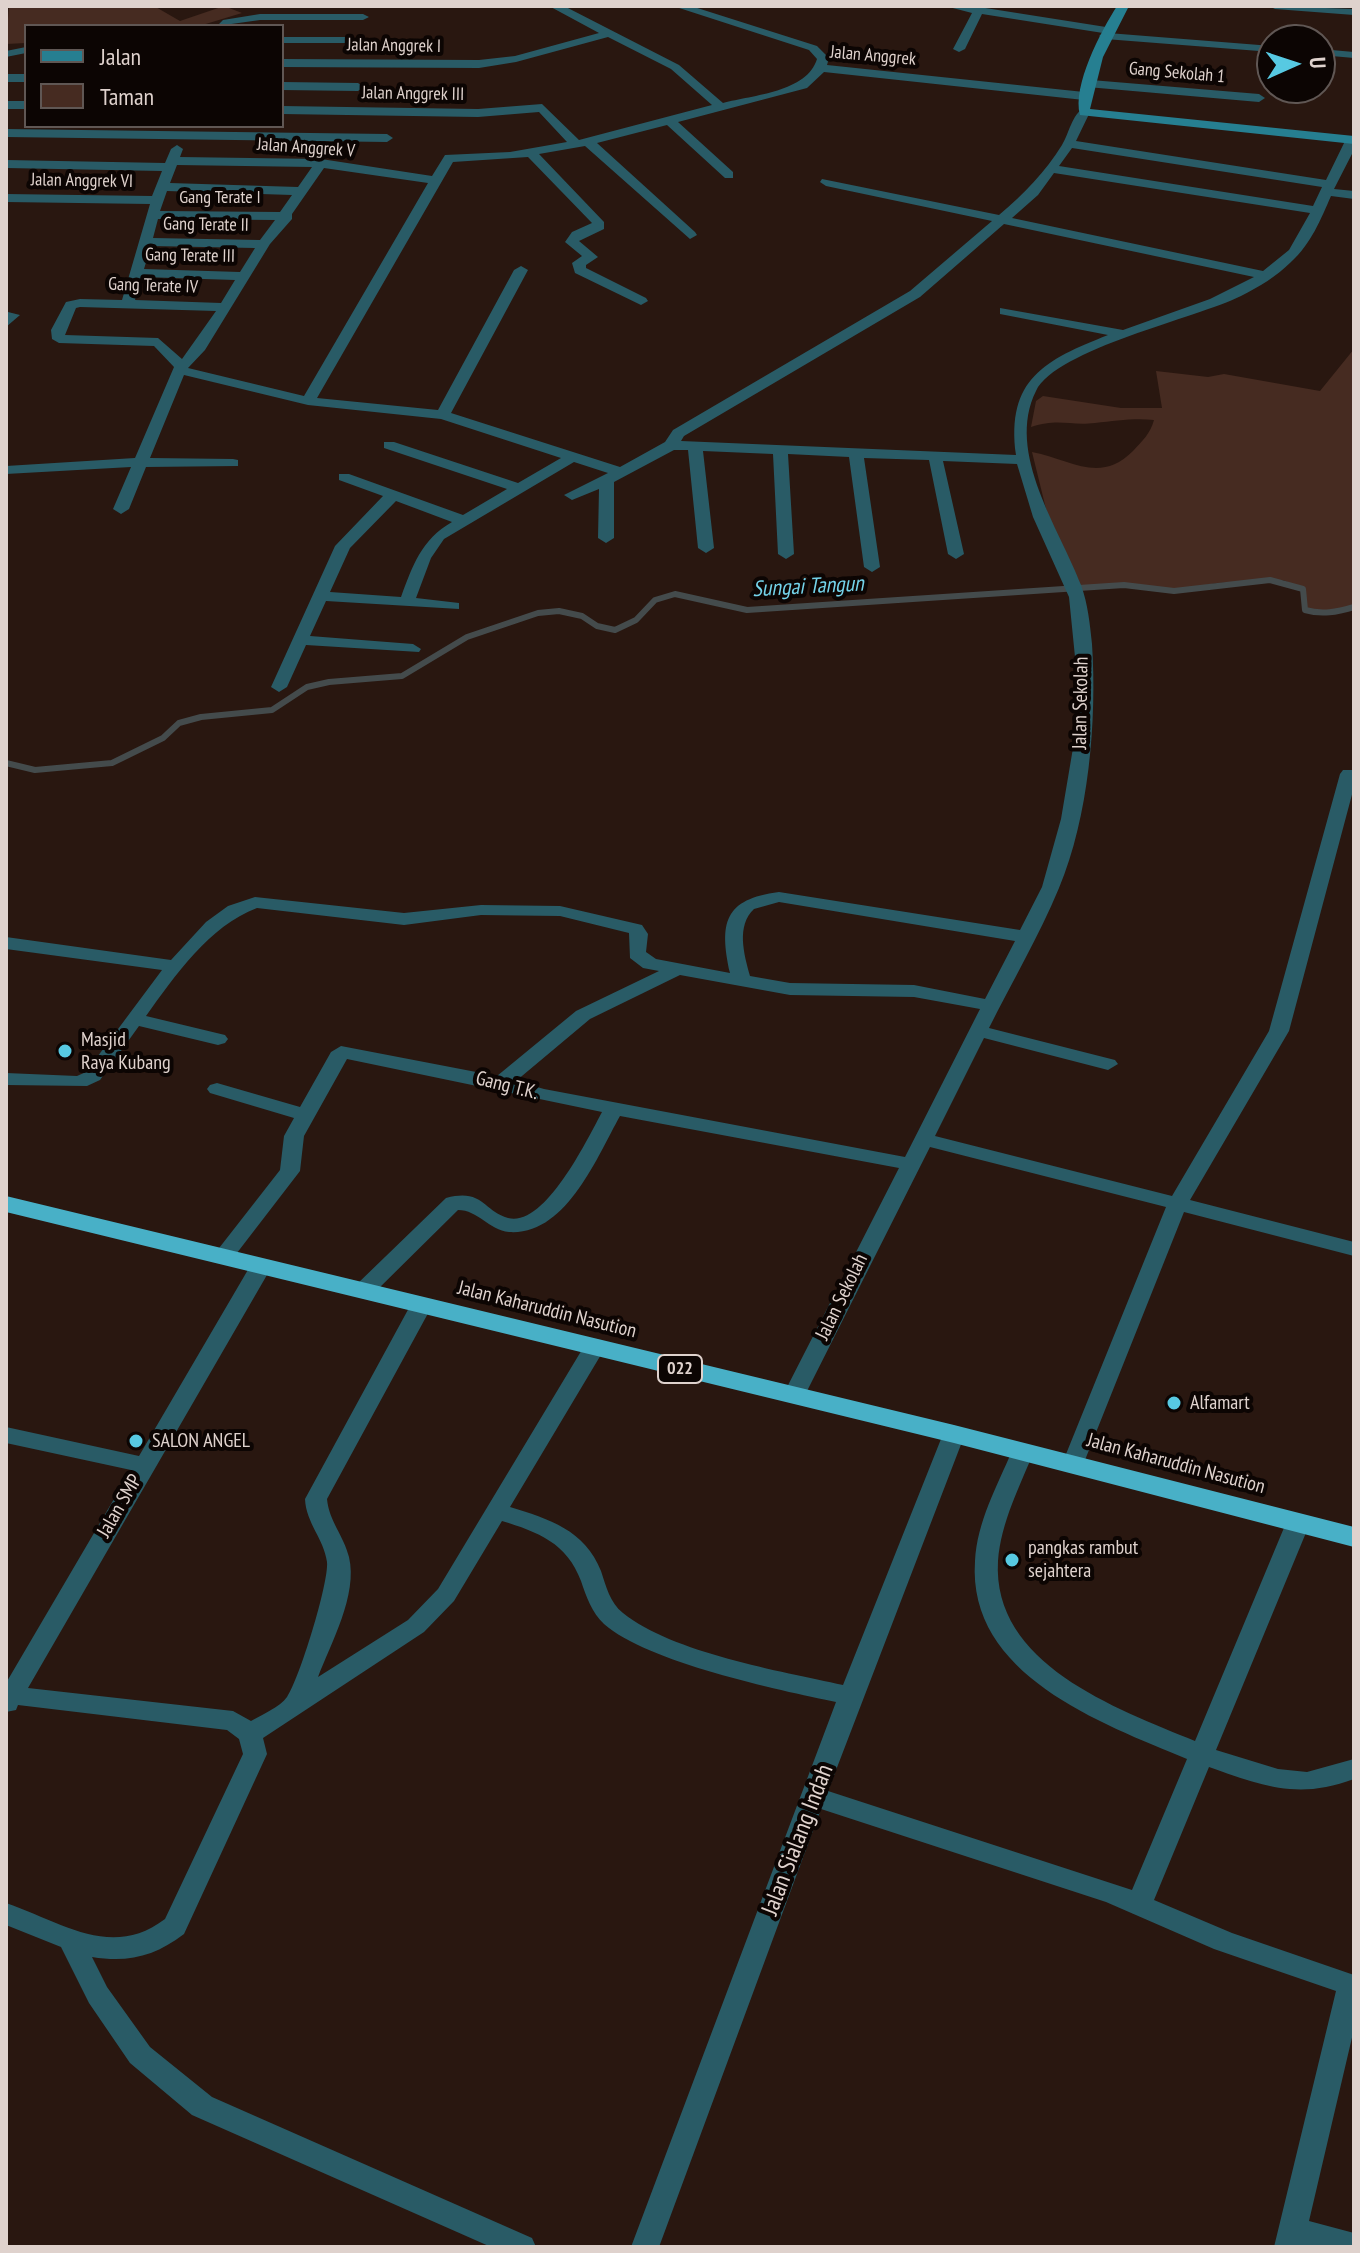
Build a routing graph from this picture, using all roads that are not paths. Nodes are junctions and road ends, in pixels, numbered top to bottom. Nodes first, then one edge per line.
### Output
1 (555, 6) edge
2 (679, 6) edge
3 (951, 6) edge
4 (1123, 6) edge
5 (1275, 6) edge
6 (979, 10) junction
7 (257, 11) edge
8 (1354, 12) edge
9 (363, 17) dead end
10 (225, 24) edge
11 (610, 33) junction
12 (1105, 33) junction
13 (284, 40) edge
14 (352, 40) dead end
15 (1256, 47) edge
16 (959, 49) dead end
17 (284, 63) edge
18 (821, 68) junction
19 (284, 86) edge
20 (358, 87) dead end
21 (1088, 90) junction
22 (1256, 98) edge
23 (722, 108) junction
24 (284, 110) edge
25 (1084, 112) junction
26 (670, 121) junction
27 (184, 130) edge
28 (6, 133) edge
29 (387, 138) dead end
30 (1353, 140) edge
31 (582, 143) junction
32 (1069, 144) junction
33 (531, 153) junction
34 (321, 163) junction
35 (6, 164) edge
36 (172, 164) junction
37 (1348, 165) edge
38 (1051, 169) junction
39 (729, 175) dead end
40 (435, 180) junction
41 (826, 182) dead end
42 (1328, 188) junction
43 (303, 191) junction
44 (160, 194) junction
45 (1354, 195) edge
46 (6, 198) edge
47 (1319, 211) junction
48 (152, 215) junction
49 (287, 216) junction
50 (998, 221) junction
51 (690, 235) dead end
52 (148, 242) junction
53 (264, 244) junction
54 (521, 270) dead end
55 (135, 273) junction
56 (244, 276) junction
57 (1266, 276) junction
58 (641, 301) dead end
59 (128, 303) junction
60 (226, 307) junction
61 (1005, 311) dead end
62 (1124, 334) junction
63 (181, 368) junction
64 (308, 401) junction
65 (443, 415) junction
66 (389, 445) dead end
67 (671, 445) junction
68 (695, 447) junction
69 (780, 449) junction
70 (856, 452) junction
71 (935, 456) junction
72 (571, 458) junction
73 (1024, 460) junction
74 (139, 462) junction
75 (233, 463) dead end
76 (6, 470) edge
77 (613, 476) junction
78 (344, 477) dead end
79 (518, 488) junction
80 (393, 495) junction
81 (572, 495) dead end
82 (121, 509) dead end
83 (465, 521) junction
84 (606, 538) dead end
85 (706, 548) dead end
86 (786, 554) dead end
87 (956, 554) dead end
88 (872, 567) dead end
89 (320, 596) junction
90 (407, 602) junction
91 (453, 606) dead end
92 (300, 640) junction
93 (413, 649) dead end
94 (279, 687) dead end
95 (1349, 774) dead end
96 (1026, 937) junction
97 (6, 943) edge
98 (177, 966) junction
99 (676, 970) junction
100 (741, 980) junction
101 (992, 1006) junction
102 (136, 1019) junction
103 (980, 1031) junction
104 (218, 1039) dead end
105 (1108, 1064) dead end
106 (6, 1079) edge
107 (501, 1083) junction
108 (217, 1089) dead end
109 (614, 1109) junction
110 (306, 1115) junction
111 (924, 1139) junction
112 (910, 1164) junction
113 (6, 1204) edge
114 (1177, 1205) junction
115 (1354, 1249) edge
116 (223, 1257) junction
117 (260, 1268) junction
118 (363, 1291) junction
119 (421, 1306) junction
120 (594, 1348) junction
121 (794, 1395) junction
122 (954, 1434) junction
123 (6, 1435) edge
124 (1023, 1451) junction
125 (1073, 1464) junction
126 (143, 1465) junction
127 (496, 1511) junction
128 (1298, 1523) junction
129 (1354, 1537) edge
130 (12, 1686) edge
131 (852, 1696) junction
132 (296, 1705) junction
133 (250, 1734) junction
134 (1201, 1754) junction
135 (1354, 1769) edge
136 (814, 1797) junction
137 (1139, 1904) junction
138 (6, 1914) edge
139 (69, 1937) junction
140 (1353, 1986) edge
141 (1289, 2238) edge
142 (1354, 2246) edge
143 (522, 2247) edge
144 (645, 2247) edge

1 - 11 street
2 - 18 street
3 - 6 street
4 - 12 street
5 - 8 street
6 - 12 street
6 - 16 street
7 - 9 street
7 - 10 street
11 - 17 street, Jalan Anggrek I
11 - 23 street
12 - 15 street
12 - 21 street
13 - 14 street
18 - 21 street, Jalan Anggrek
18 - 23 street, Jalan Anggrek
19 - 20 street
21 - 22 street, Gang Sekolah 1
21 - 25 street
23 - 26 street, Jalan Anggrek
24 - 31 street, Jalan Anggrek III
25 - 30 street, Jalan Sekolah
25 - 32 street
26 - 31 street, Jalan Anggrek
26 - 39 street
27 - 28 street
27 - 29 street
27 - 36 street
30 - 37 street, Jalan Sekolah
31 - 33 street, Jalan Anggrek
31 - 51 street
32 - 38 street
32 - 42 street
33 - 40 street, Jalan Anggrek
33 - 58 street
34 - 36 street, Jalan Anggrek V
34 - 40 street, Jalan Anggrek V
34 - 43 street
35 - 36 street, Jalan Anggrek V
36 - 44 street
37 - 42 street, Jalan Sekolah
38 - 47 street
38 - 50 street
40 - 64 street
41 - 50 street
42 - 45 street
42 - 47 street, Jalan Sekolah
43 - 44 street, Jalan Anggrek VI
43 - 49 street
44 - 46 street, Jalan Anggrek VI
44 - 48 street
47 - 57 street, Jalan Sekolah
48 - 49 street, Gang Terate I
48 - 52 street
49 - 53 street
50 - 57 street
50 - 67 street
52 - 53 street, Gang Terate II
52 - 55 street
53 - 56 street
54 - 65 street
55 - 56 street, Gang Terate III
55 - 59 street
56 - 60 street
57 - 62 street, Jalan Sekolah
59 - 60 street, Gang Terate IV
59 - 63 street, Gang Terate IV
60 - 63 street
61 - 62 street
62 - 73 street, Jalan Sekolah
63 - 64 street
63 - 74 street
64 - 65 street
65 - 72 street
66 - 79 street
67 - 68 street
67 - 77 street
68 - 69 street
68 - 85 street
69 - 70 street
69 - 86 street
70 - 71 street
70 - 88 street
71 - 73 street
71 - 87 street
72 - 77 street
72 - 79 street
73 - 96 street, Jalan Sekolah
74 - 75 street
74 - 76 street
74 - 82 street
77 - 81 street
77 - 84 street
78 - 80 street
79 - 83 street
80 - 83 street
80 - 89 street
83 - 90 street
89 - 90 street
89 - 92 street
90 - 91 street
92 - 93 street
92 - 94 street
95 - 114 street
96 - 100 street
96 - 101 street, Jalan Sekolah
97 - 98 street
98 - 99 street
98 - 102 street
99 - 100 street
99 - 107 street
100 - 101 street
101 - 103 street, Jalan Sekolah
102 - 104 street
102 - 106 street
103 - 105 street
103 - 111 street, Jalan Sekolah
107 - 109 street, Gang T.K.
107 - 110 street, Gang T.K.
108 - 110 street
109 - 112 street, Gang T.K.
109 - 118 street
110 - 116 street, Gang T.K.
111 - 112 street, Jalan Sekolah
111 - 114 street
112 - 121 street, Jalan Sekolah
113 - 116 highway, Jalan Kaharuddin Nasution / 022
114 - 115 street
114 - 125 street
116 - 117 highway, Jalan Kaharuddin Nasution / 022
117 - 118 highway, Jalan Kaharuddin Nasution / 022
117 - 126 street, Jalan SMP
118 - 119 highway, Jalan Kaharuddin Nasution / 022
119 - 120 highway, Jalan Kaharuddin Nasution / 022
119 - 132 street
120 - 121 highway, Jalan Kaharuddin Nasution / 022
120 - 127 street
121 - 122 highway, Jalan Kaharuddin Nasution / 022
122 - 124 highway, Jalan Kaharuddin Nasution / 022
122 - 131 street, Jalan Sialang Indah
123 - 126 street
124 - 125 highway, Jalan Kaharuddin Nasution / 022
124 - 134 street
125 - 128 highway, Jalan Kaharuddin Nasution / 022
126 - 130 street, Jalan SMP
127 - 131 street
127 - 132 street
128 - 129 highway, Jalan Kaharuddin Nasution / 022
128 - 134 street
130 - 133 street
131 - 136 street, Jalan Sialang Indah
132 - 133 street
133 - 139 street
134 - 135 street
134 - 137 street
136 - 137 street
136 - 144 street, Jalan Sialang Indah
137 - 140 street
138 - 139 street
139 - 143 street
140 - 141 street
141 - 142 street

